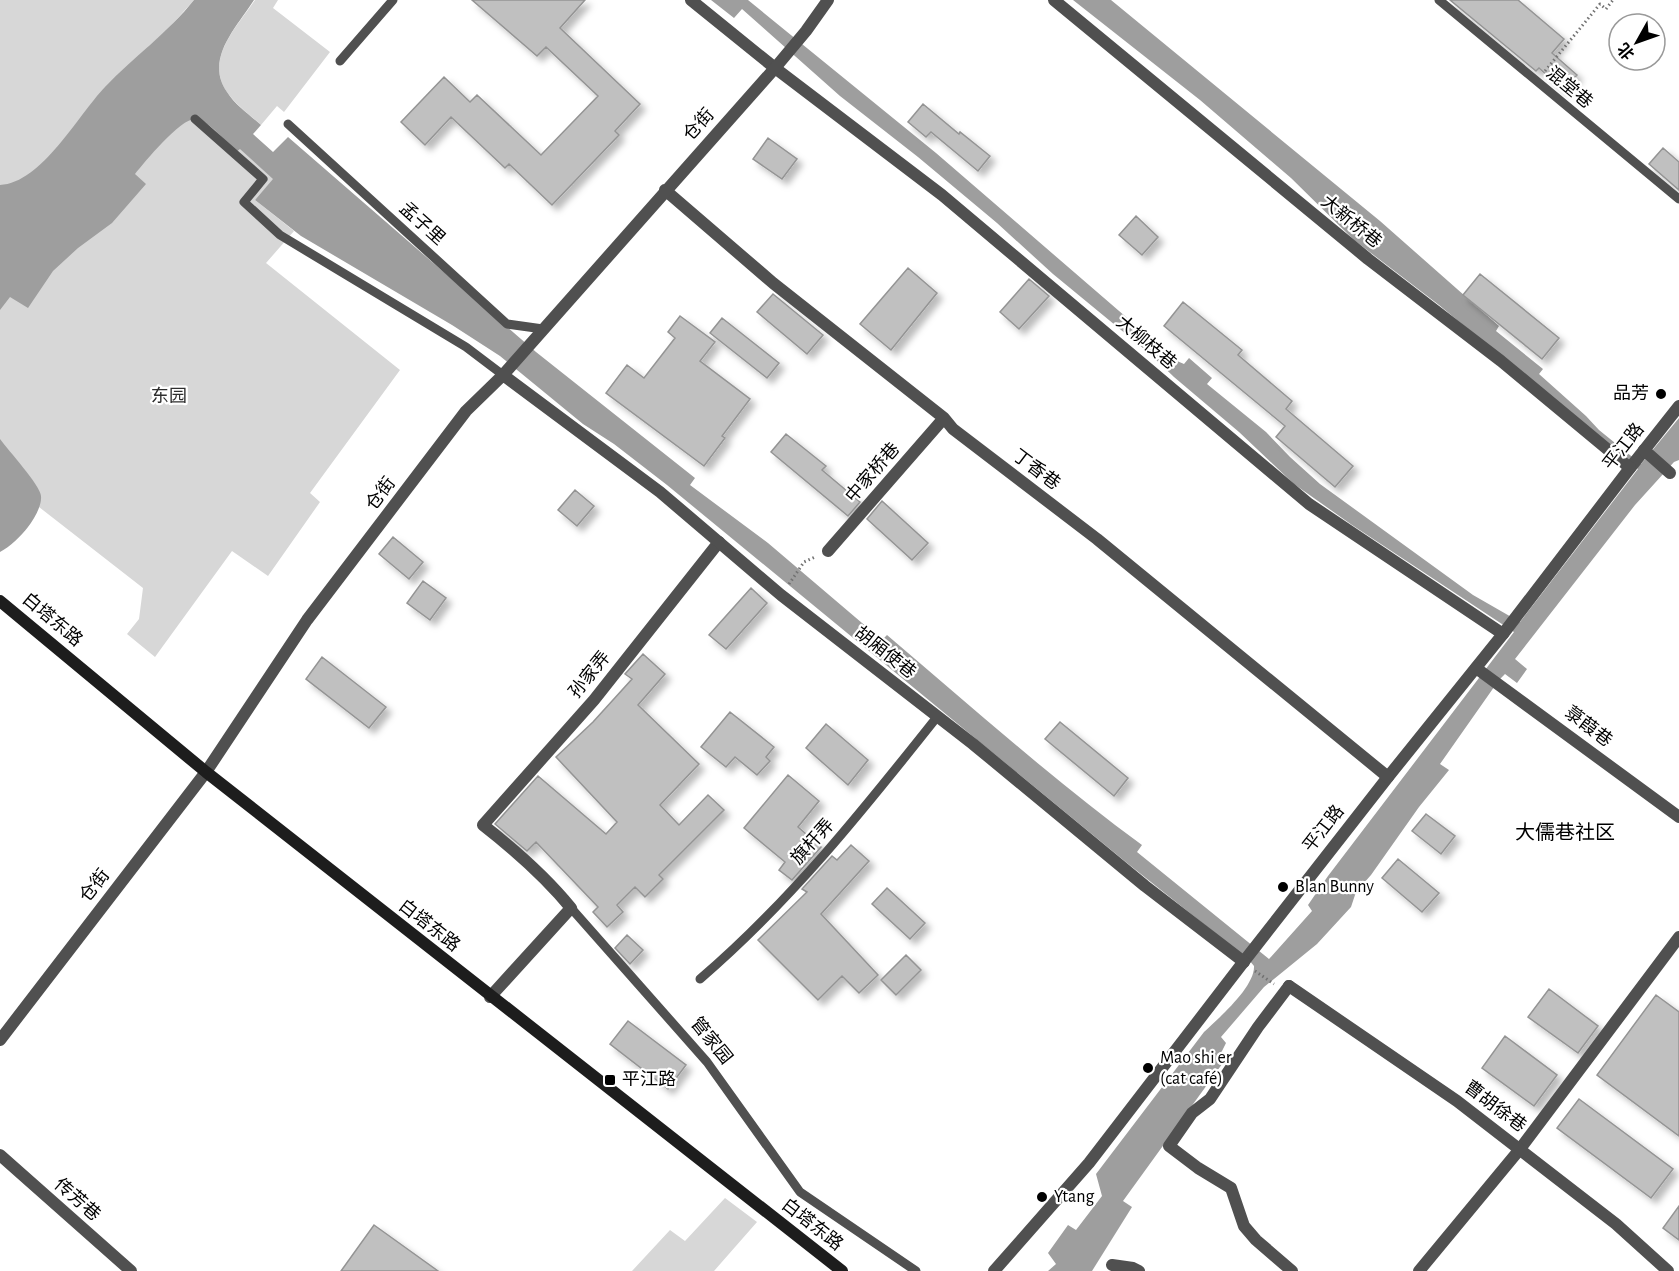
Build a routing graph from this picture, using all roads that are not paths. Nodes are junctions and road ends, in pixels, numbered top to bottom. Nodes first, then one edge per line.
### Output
1 (393, 0) edge
2 (691, 0) edge
3 (828, 0) edge
4 (1054, 0) edge
5 (1440, 0) edge
6 (340, 61) dead end
7 (775, 68) junction
8 (195, 119) dead end
9 (288, 124) dead end
10 (665, 190) junction
11 (1679, 199) edge
12 (540, 332) junction
13 (505, 372) junction
14 (1679, 406) edge
15 (944, 418) junction
16 (1638, 459) junction
17 (1670, 473) dead end
18 (719, 542) junction
19 (828, 551) dead end
20 (0, 601) edge
21 (1508, 627) junction
22 (1478, 669) junction
23 (938, 717) junction
24 (206, 772) junction
25 (1388, 777) junction
26 (1679, 817) edge
27 (483, 825) joint
28 (571, 908) junction
29 (1679, 937) edge
30 (1244, 961) junction
31 (700, 979) dead end
32 (490, 997) junction
33 (0, 1040) edge
34 (1520, 1149) junction
35 (0, 1155) edge
36 (1112, 1266) dead end
37 (131, 1271) edge
38 (842, 1271) edge
39 (916, 1271) edge
40 (994, 1271) edge
41 (1139, 1271) edge
42 (1292, 1271) edge
43 (1419, 1271) edge
44 (1668, 1271) edge

1 - 6 lane
2 - 7 street, 大柳枝巷
3 - 7 street, 仓街
4 - 16 street, 大新桥巷
5 - 11 lane, 混堂巷
7 - 10 street, 仓街
7 - 21 street, 大柳枝巷
8 - 13 lane
9 - 12 lane, 孟子里
10 - 12 street, 仓街
10 - 15 street, 丁香巷
12 - 13 street, 仓街
13 - 18 street, 胡厢使巷
13 - 24 street, 仓街
14 - 16 street, 平江路
15 - 19 street, 中家桥巷
15 - 25 street, 丁香巷
16 - 17 street, 大新桥巷
16 - 21 street, 平江路
18 - 23 street, 胡厢使巷
18 - 27 street, 孙家弄
20 - 24 main road, 白塔东路
21 - 22 street, 平江路
22 - 25 street, 平江路
22 - 26 street, 菉葭巷
23 - 30 street, 胡厢使巷
23 - 31 lane, 旗杆弄
24 - 32 main road, 白塔东路
24 - 33 street, 仓街
25 - 30 street, 平江路
27 - 28 street, 管家园
28 - 32 street
28 - 39 lane, 管家园
29 - 34 street
30 - 40 street, 平江路
32 - 38 main road, 白塔东路
34 - 42 street, 曹胡徐巷
34 - 43 street
34 - 44 street, 曹胡徐巷
35 - 37 street, 传芳巷
36 - 41 street

